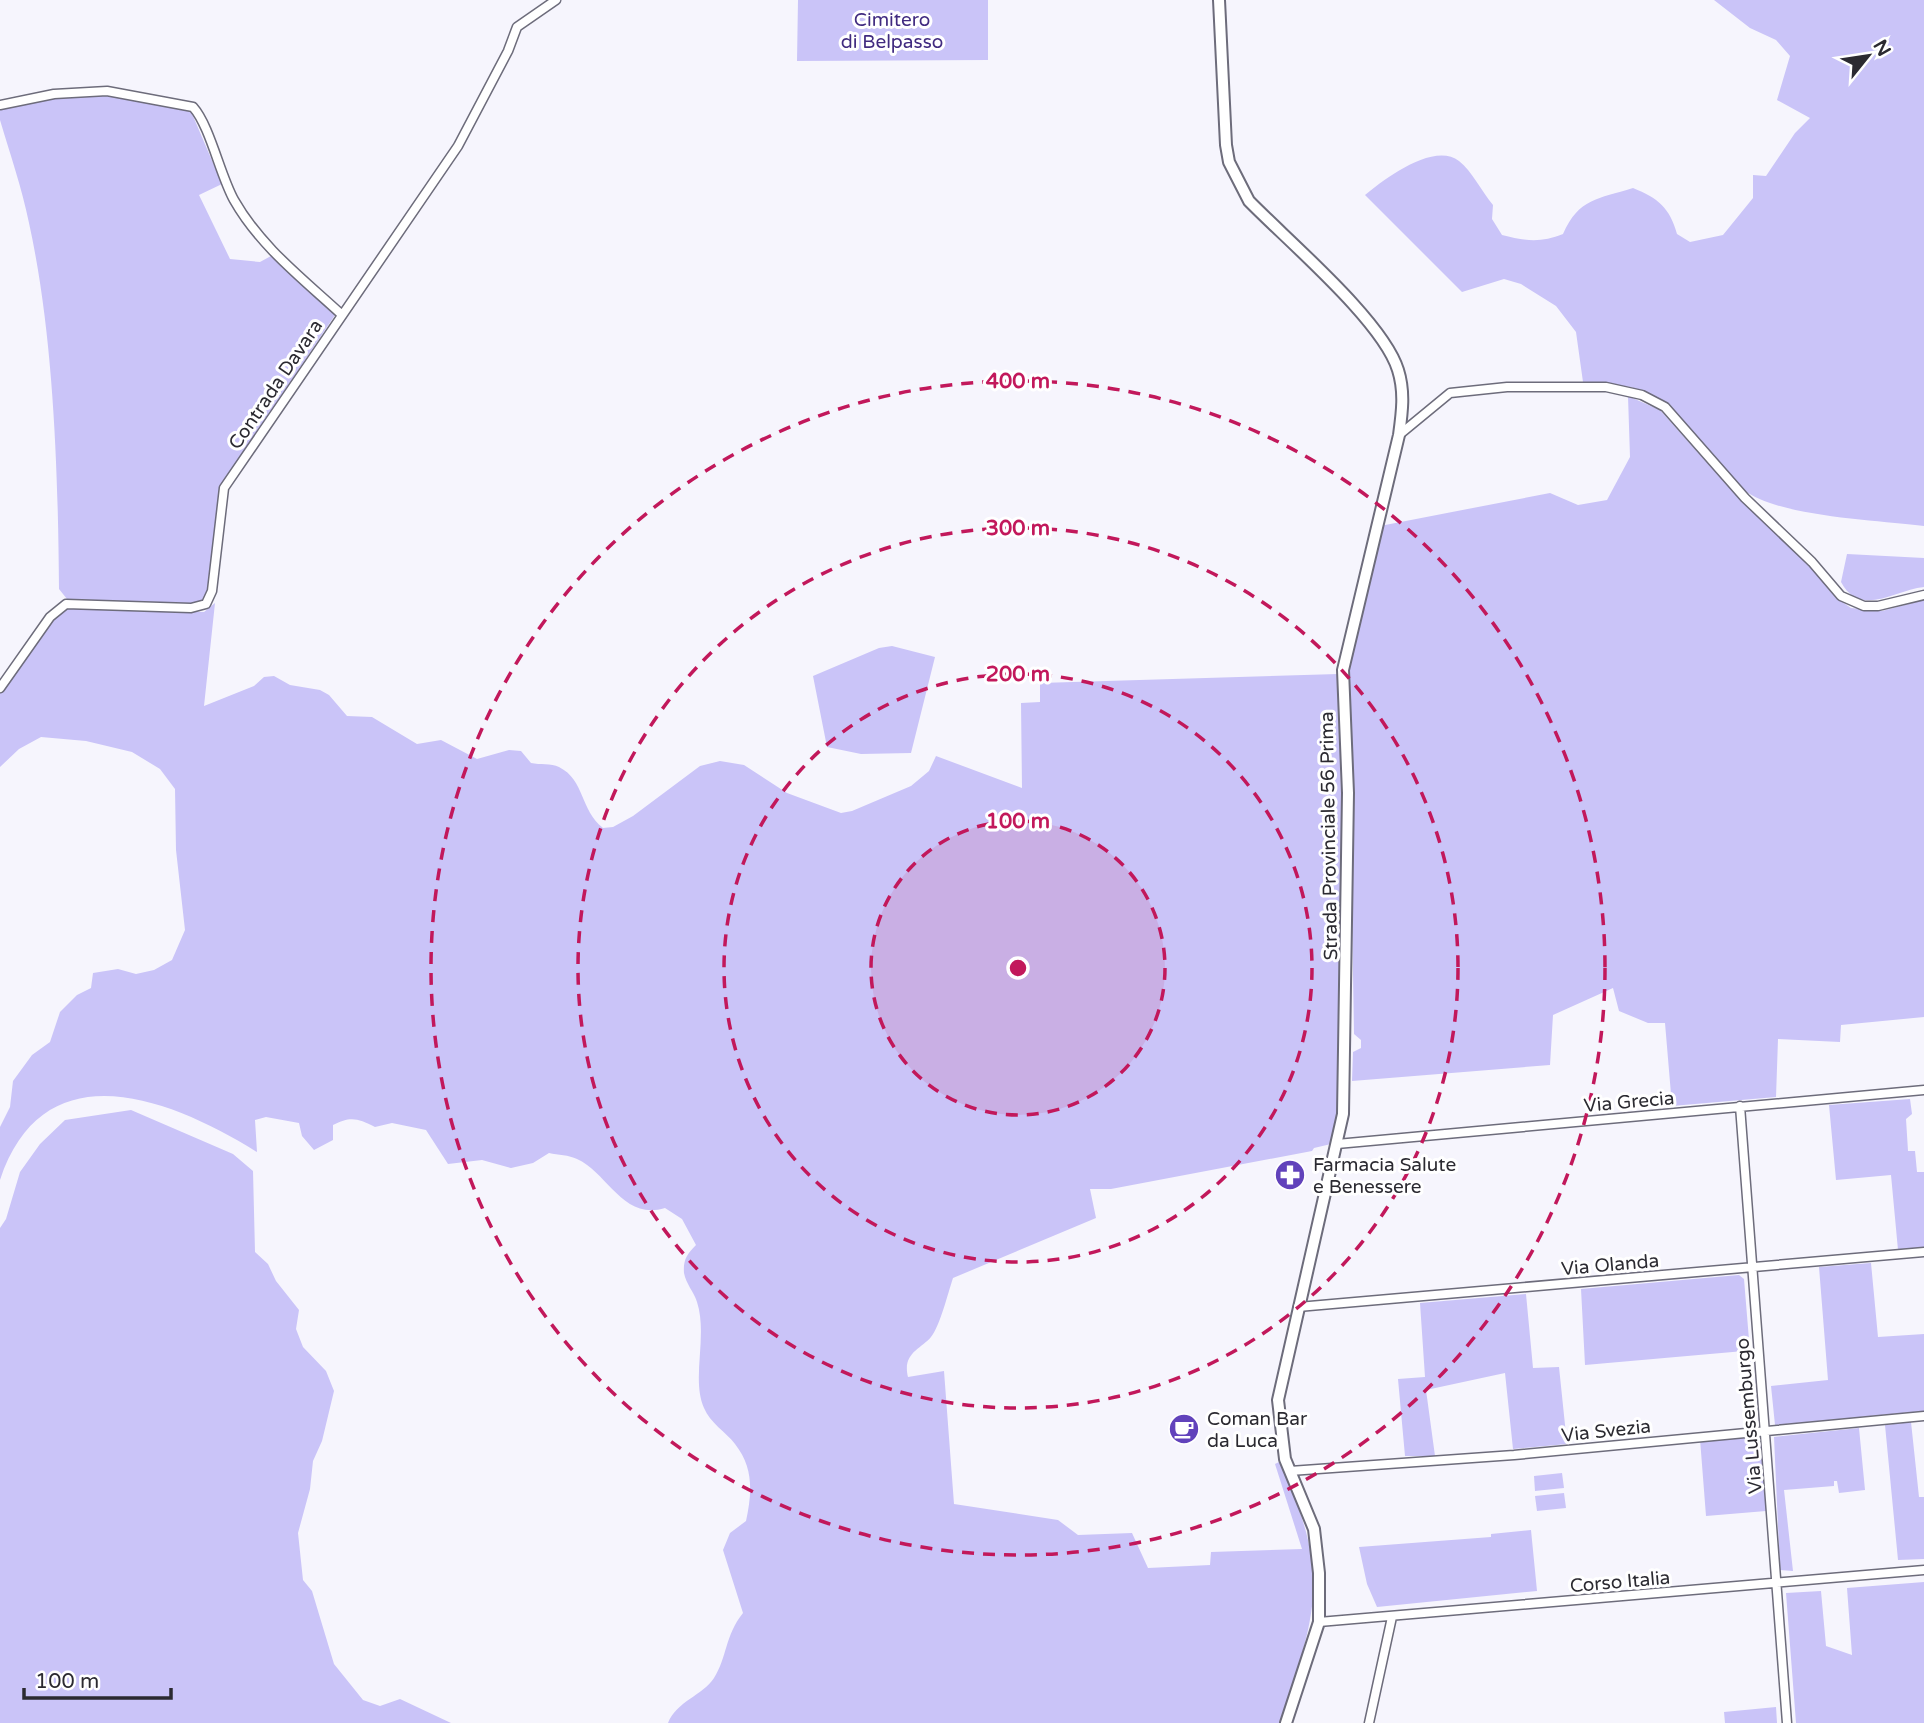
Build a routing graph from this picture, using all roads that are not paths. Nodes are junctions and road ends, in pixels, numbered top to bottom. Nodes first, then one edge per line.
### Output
1 (556, 0) edge
2 (1219, 0) edge
3 (0, 105) edge
4 (341, 314) junction
5 (1399, 435) junction
6 (1924, 595) edge
7 (0, 688) edge
8 (1924, 1090) edge
9 (1740, 1106) junction
10 (1337, 1144) junction
11 (1924, 1252) edge
12 (1752, 1268) junction
13 (1298, 1307) junction
14 (1924, 1416) edge
15 (1766, 1429) junction
16 (1290, 1471) junction
17 (1924, 1570) edge
18 (1777, 1583) junction
19 (1392, 1616) junction
20 (1319, 1622) junction
21 (1286, 1723) edge
22 (1369, 1723) edge
23 (1787, 1723) edge

1 - 4 street, Contrada Davara
2 - 5 street, Strada Provinciale 56 Prima
3 - 4 street
4 - 7 street, Contrada Davara
5 - 6 street
5 - 10 street, Strada Provinciale 56 Prima
8 - 9 street, Via Grecia
9 - 10 street, Via Grecia
9 - 12 street, Via Lussemburgo
10 - 13 street, Strada Provinciale 56 Prima
11 - 12 street, Via Olanda
12 - 13 street, Via Olanda
12 - 15 street, Via Lussemburgo
13 - 16 street, Strada Provinciale 56 Prima
14 - 15 street, Via Svezia
15 - 16 street, Via Svezia
15 - 18 street, Via Lussemburgo
16 - 20 street, Strada Provinciale 56 Prima
17 - 18 street, Corso Italia
18 - 19 street, Corso Italia
18 - 23 street, Via Lussemburgo
19 - 20 street, Corso Italia
19 - 22 street
20 - 21 street, Strada Provinciale 56 Prima

